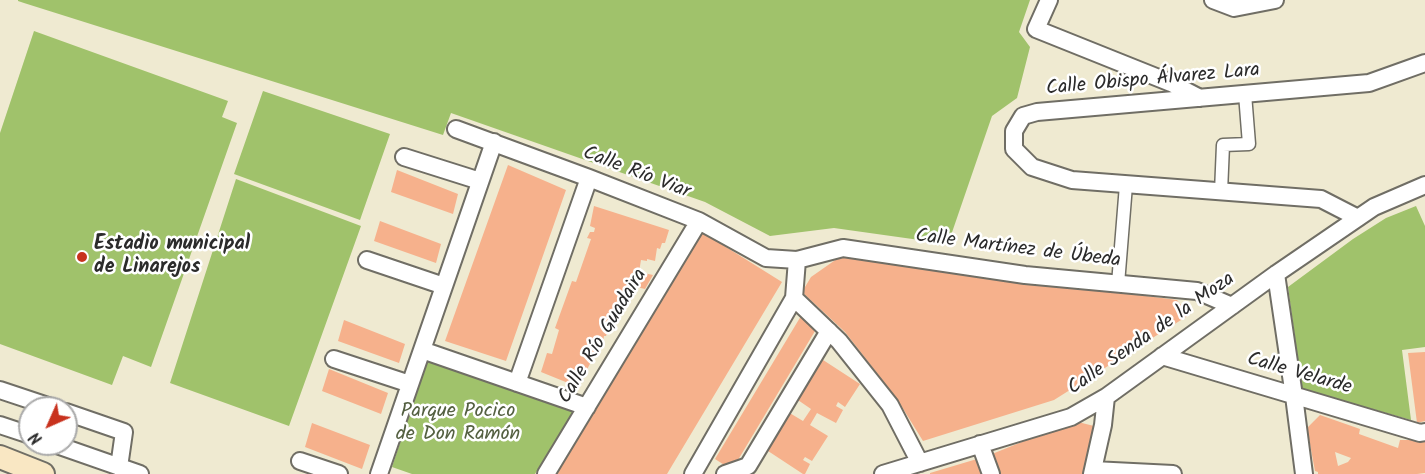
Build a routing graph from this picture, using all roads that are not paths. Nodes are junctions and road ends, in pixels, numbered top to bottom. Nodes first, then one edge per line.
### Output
1 (1049, 0) edge
2 (1213, 0) edge
3 (1275, 0) edge
4 (1425, 63) edge
5 (1245, 94) junction
6 (1201, 98) junction
7 (456, 129) dead end
8 (494, 142) junction
9 (404, 156) dead end
10 (589, 178) junction
11 (480, 181) junction
12 (1126, 185) junction
13 (1425, 185) edge
14 (1221, 192) junction
15 (1358, 218) junction
16 (699, 220) junction
17 (367, 260) dead end
18 (797, 260) junction
19 (1276, 274) junction
20 (1119, 284) junction
21 (444, 286) junction
22 (794, 298) junction
23 (1232, 306) junction
24 (829, 331) junction
25 (422, 350) junction
26 (1162, 356) junction
27 (334, 359) dead end
28 (517, 383) junction
29 (410, 384) junction
30 (0, 390) edge
31 (18, 396) edge
32 (1294, 396) junction
33 (1106, 397) junction
34 (587, 407) junction
35 (78, 416) edge
36 (0, 425) edge
37 (18, 431) edge
38 (1425, 432) edge
39 (980, 444) junction
40 (78, 452) edge
41 (0, 457) edge
42 (300, 461) dead end
43 (920, 463) junction
44 (119, 467) junction
45 (1092, 472) edge
46 (383, 473) edge
47 (693, 473) edge
48 (892, 473) edge
49 (43, 474) edge
50 (141, 474) edge
51 (339, 474) edge
52 (546, 474) edge
53 (712, 474) edge
54 (725, 474) edge
55 (991, 474) edge
56 (1173, 474) edge
57 (1304, 474) edge

1 - 6 street
2 - 3 street
4 - 5 street, Calle Obispo Álvarez Lara
5 - 6 street, Calle Obispo Álvarez Lara
5 - 14 street
6 - 12 street, Calle Obispo Álvarez Lara
7 - 8 street, Calle Río Viar
8 - 10 street, Calle Río Viar
8 - 11 street
9 - 11 street
10 - 16 street, Calle Río Viar
10 - 28 street
11 - 21 street
12 - 14 street, Calle Obispo Álvarez Lara
12 - 20 street
13 - 15 street, Calle Senda de la Moza
14 - 15 street, Calle Obispo Álvarez Lara
15 - 19 street, Calle Senda de la Moza
16 - 18 street, Calle Río Viar
16 - 34 street, Calle Río Guadaira
17 - 21 street
18 - 20 street, Calle Martínez de Úbeda
18 - 22 street
19 - 23 street, Calle Senda de la Moza
19 - 32 street
20 - 23 street, Calle Martínez de Úbeda
21 - 25 street
22 - 24 street
22 - 47 street
23 - 26 street, Calle Senda de la Moza
24 - 43 street
24 - 54 street
25 - 28 street
25 - 29 street
26 - 32 street, Calle Velarde
26 - 33 street, Calle Senda de la Moza
27 - 29 street
28 - 34 street
29 - 46 street
30 - 31 street
32 - 38 street, Calle Velarde
32 - 57 street
33 - 39 street, Calle Senda de la Moza
33 - 45 street
34 - 52 street, Calle Río Guadaira
35 - 44 street
36 - 37 street
39 - 43 street, Calle Senda de la Moza
39 - 55 street
40 - 44 street
41 - 49 main road
42 - 51 street
43 - 48 street, Calle Senda de la Moza
44 - 50 street
45 - 56 street
47 - 53 street

